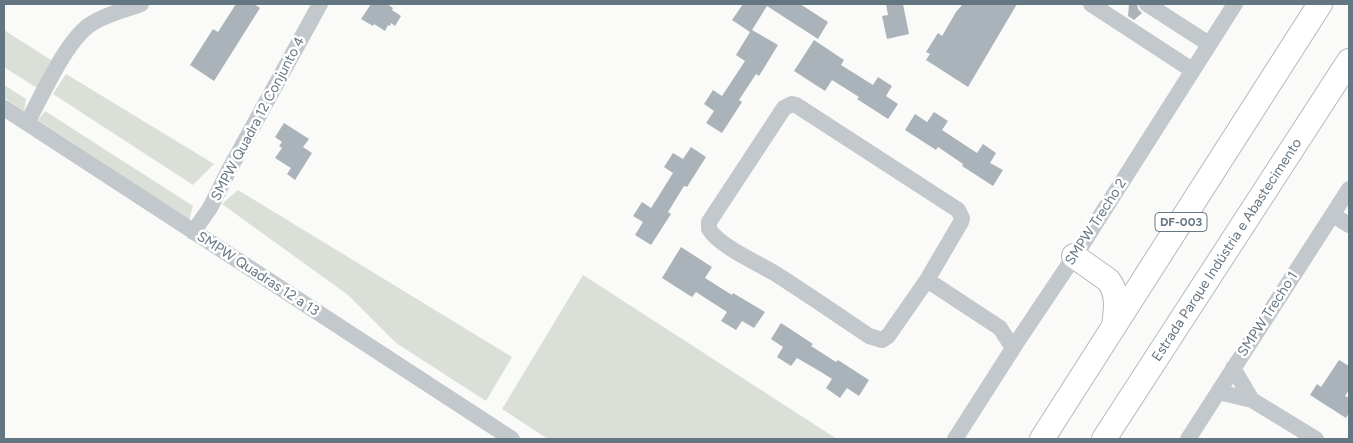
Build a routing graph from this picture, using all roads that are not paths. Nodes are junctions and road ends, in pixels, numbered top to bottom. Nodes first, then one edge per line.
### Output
1 (141, 4) edge
2 (320, 4) edge
3 (1091, 4) edge
4 (1147, 4) edge
5 (1235, 4) edge
6 (1320, 4) edge
7 (1209, 44) junction
8 (1349, 61) edge
9 (1192, 70) junction
10 (4, 108) edge
11 (27, 123) junction
12 (1349, 189) edge
13 (1333, 215) junction
14 (1349, 225) edge
15 (193, 232) junction
16 (1077, 252) junction
17 (1156, 262) junction
18 (927, 280) junction
19 (1000, 328) junction
20 (1113, 329) junction
21 (1024, 331) junction
22 (1013, 348) junction
23 (1233, 368) junction
24 (1218, 392) junction
25 (1252, 400) junction
26 (1107, 437) edge
27 (512, 439) edge
28 (955, 439) edge
29 (1042, 439) edge
30 (1188, 439) edge
31 (1316, 439) edge

1 - 11 street
2 - 15 street, SMPW Quadra 12 Conjunto 4
3 - 9 street
4 - 7 street
5 - 7 street, SMPW Trecho 2
6 - 17 highway, DF-003
7 - 9 street, SMPW Trecho 2
8 - 26 highway, Estrada Parque Indústria e Abastecimento
9 - 16 street, SMPW Trecho 2
10 - 11 street, SMPW Quadras 12 a 13
11 - 15 street, SMPW Quadras 12 a 13
12 - 13 street, SMPW Trecho 1
13 - 14 street
13 - 23 street, SMPW Trecho 1
15 - 27 street, SMPW Quadras 12 a 13
16 - 17 highway
16 - 20 highway
16 - 21 street, SMPW Trecho 2
17 - 20 highway, DF-003
18 - 18 street
18 - 19 street
19 - 21 street
19 - 22 street
20 - 29 highway, DF-003
21 - 22 street, SMPW Trecho 2
22 - 28 street, SMPW Trecho 2
23 - 24 street, SMPW Trecho 1
23 - 25 street
24 - 25 street
24 - 30 street, SMPW Trecho 1
25 - 31 street

